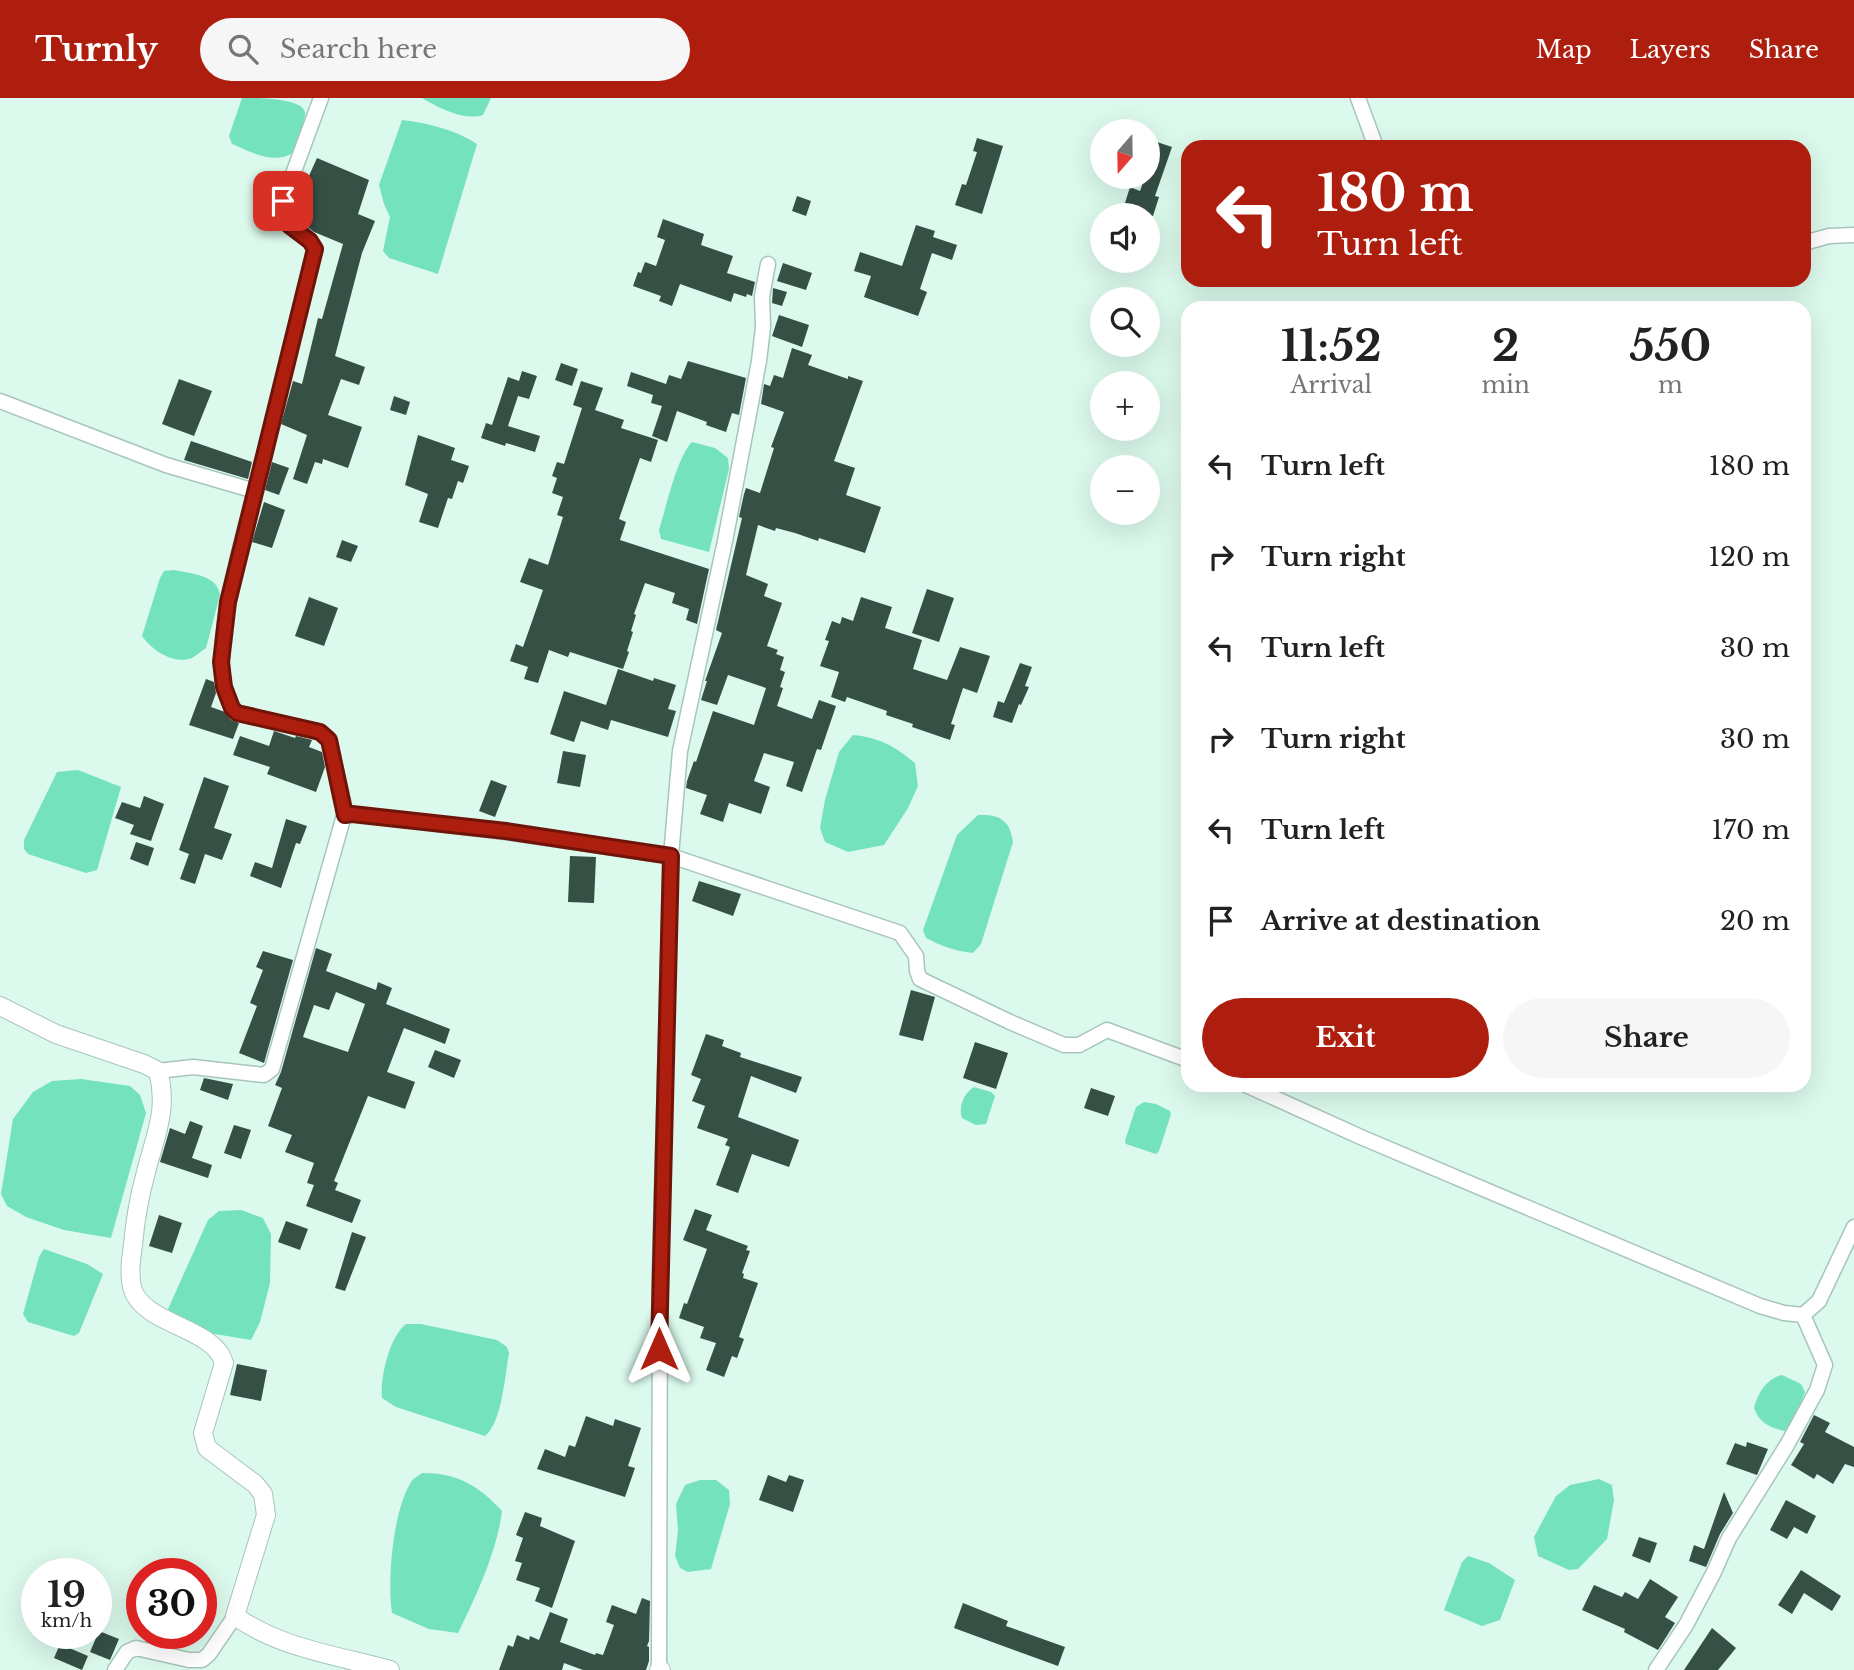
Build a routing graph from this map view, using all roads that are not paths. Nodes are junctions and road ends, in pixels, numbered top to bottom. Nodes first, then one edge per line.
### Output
1 (321, 98) edge
2 (1358, 98) edge
3 (1373, 140) edge
4 (1854, 235) edge
5 (1811, 241) edge
6 (768, 264) dead end
7 (0, 401) edge
8 (255, 491) junction
9 (345, 815) junction
10 (671, 856) junction
11 (0, 1006) edge
12 (1181, 1056) edge
13 (158, 1071) junction
14 (1261, 1092) edge
15 (1854, 1227) edge
16 (1803, 1315) junction
17 (235, 1616) junction
18 (115, 1670) edge
19 (390, 1670) edge
20 (659, 1670) edge
21 (1656, 1670) edge

1 - 8 street
2 - 3 street
4 - 5 street
6 - 10 street
7 - 8 street
8 - 9 street
9 - 10 street
9 - 13 street
10 - 12 street
10 - 20 street
11 - 13 street
13 - 17 street
14 - 16 street
15 - 16 street
16 - 21 street
17 - 18 street
17 - 19 street

